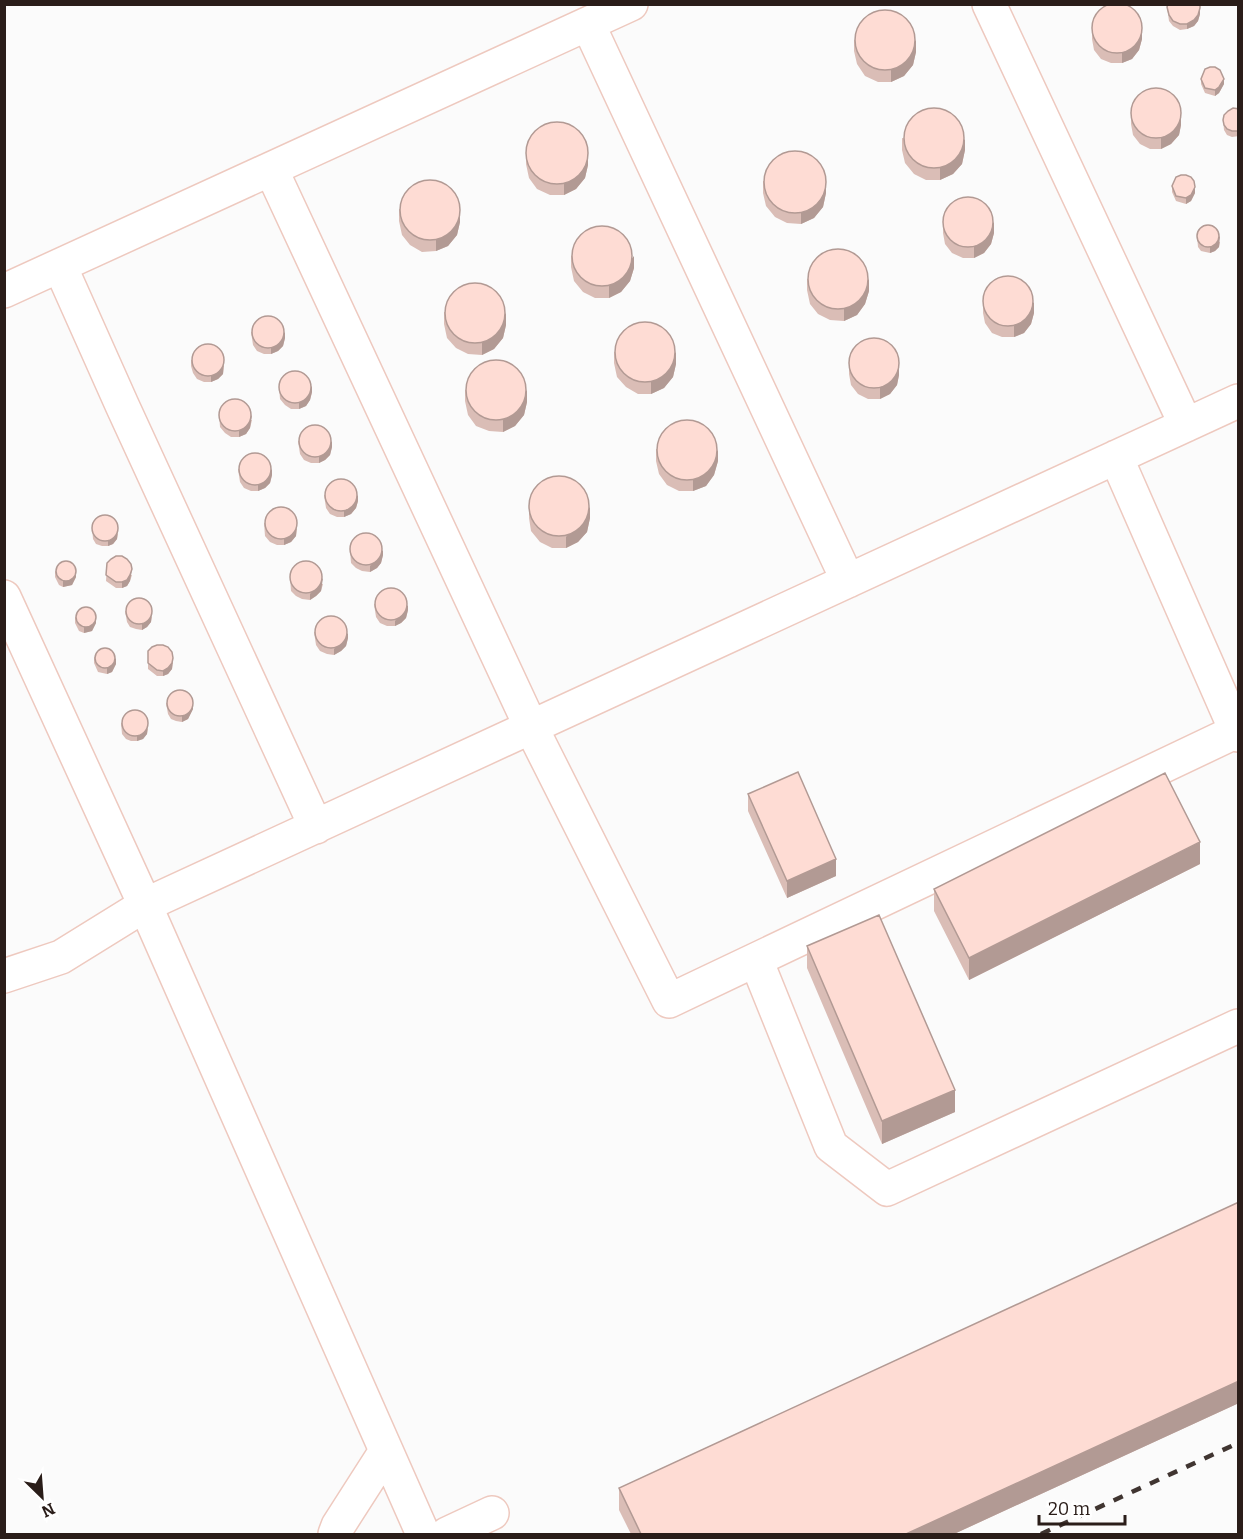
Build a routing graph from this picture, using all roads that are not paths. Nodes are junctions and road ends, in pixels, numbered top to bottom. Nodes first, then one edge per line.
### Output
1 (631, 4) edge
2 (989, 4) edge
3 (588, 24) junction
4 (271, 169) junction
5 (60, 266) junction
6 (4, 291) edge
7 (1239, 401) edge
8 (1186, 425) junction
9 (1116, 457) junction
10 (848, 582) junction
11 (4, 597) edge
12 (531, 728) junction
13 (1238, 733) edge
14 (316, 827) junction
15 (145, 905) junction
16 (756, 960) junction
17 (4, 976) edge
18 (1239, 1026) edge
19 (387, 1451) junction
20 (492, 1513) dead end
21 (335, 1534) edge
22 (423, 1534) edge
23 (447, 1534) edge

1 - 3 lane
2 - 8 lane
3 - 4 lane
3 - 10 lane
4 - 5 lane
4 - 12 lane
5 - 6 lane
5 - 14 lane
7 - 8 lane
8 - 9 lane
9 - 10 lane
9 - 13 lane
10 - 12 lane
11 - 15 lane
12 - 14 lane
12 - 16 lane
13 - 16 lane
14 - 15 lane
15 - 17 lane
15 - 19 lane
16 - 18 lane
19 - 21 lane
19 - 22 lane
20 - 23 lane

